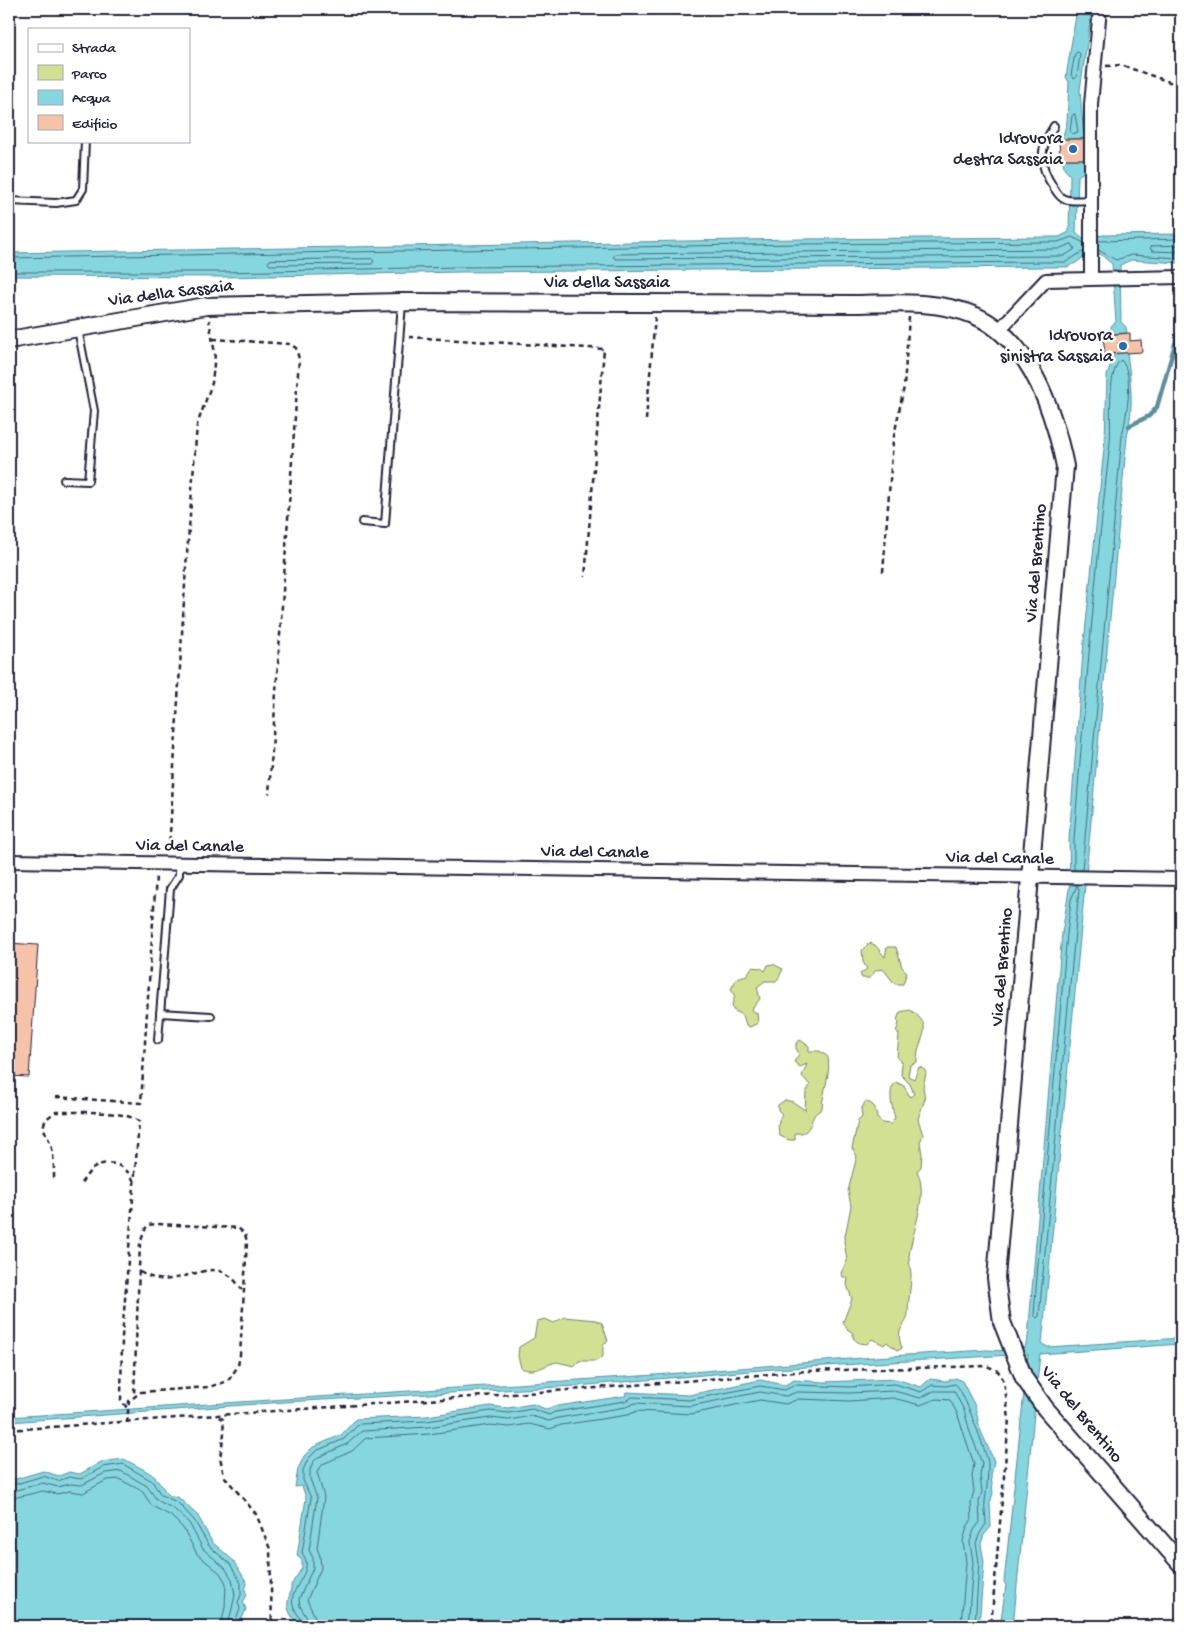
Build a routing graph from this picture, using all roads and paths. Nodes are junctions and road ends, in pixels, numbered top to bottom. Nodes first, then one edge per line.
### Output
1 (1100, 9) edge
2 (1094, 68) junction
3 (1181, 86) edge
4 (1054, 126) dead end
5 (85, 142) edge
6 (1086, 200) junction
7 (9, 201) edge
8 (1181, 277) edge
9 (1091, 278) junction
10 (402, 302) junction
11 (908, 302) junction
12 (658, 304) junction
13 (206, 306) junction
14 (77, 326) junction
15 (998, 331) junction
16 (399, 336) junction
17 (213, 339) junction
18 (9, 340) edge
19 (646, 420) dead end
20 (64, 480) dead end
21 (362, 522) dead end
22 (883, 572) dead end
23 (585, 576) dead end
24 (269, 794) dead end
25 (9, 861) edge
26 (168, 864) junction
27 (1030, 877) junction
28 (1181, 879) edge
29 (160, 1013) junction
30 (211, 1016) dead end
31 (158, 1040) dead end
32 (56, 1097) dead end
33 (54, 1178) dead end
34 (80, 1183) dead end
35 (134, 1183) junction
36 (140, 1272) junction
37 (243, 1292) junction
38 (134, 1396) junction
39 (127, 1408) junction
40 (217, 1416) junction
41 (127, 1423) junction
42 (9, 1430) edge
43 (1181, 1564) edge
44 (272, 1626) edge
45 (991, 1626) edge

1 - 2 street
2 - 3 path
2 - 6 street
4 - 6 lane
5 - 7 lane
6 - 9 street
8 - 9 street
9 - 15 street
10 - 12 street, Via della Sassaia
10 - 13 street, Via della Sassaia
10 - 16 lane
11 - 12 street, Via della Sassaia
11 - 15 street, Via della Sassaia
11 - 22 path
12 - 19 path
13 - 14 street, Via della Sassaia
13 - 17 path
14 - 18 street, Via della Sassaia
14 - 20 lane
15 - 27 street, Via del Brentino
16 - 21 lane
16 - 23 path
17 - 24 path
17 - 26 path
25 - 26 street, Via del Canale
26 - 27 street, Via del Canale
26 - 29 lane
26 - 32 path
27 - 28 street, Via del Canale
27 - 43 street, Via del Brentino
29 - 30 lane
29 - 31 lane
33 - 35 path
34 - 35 path
35 - 39 path
36 - 37 path
36 - 37 path
36 - 38 path
37 - 38 path
38 - 39 path
39 - 41 path
40 - 41 path
40 - 44 path
40 - 45 path
41 - 42 path

